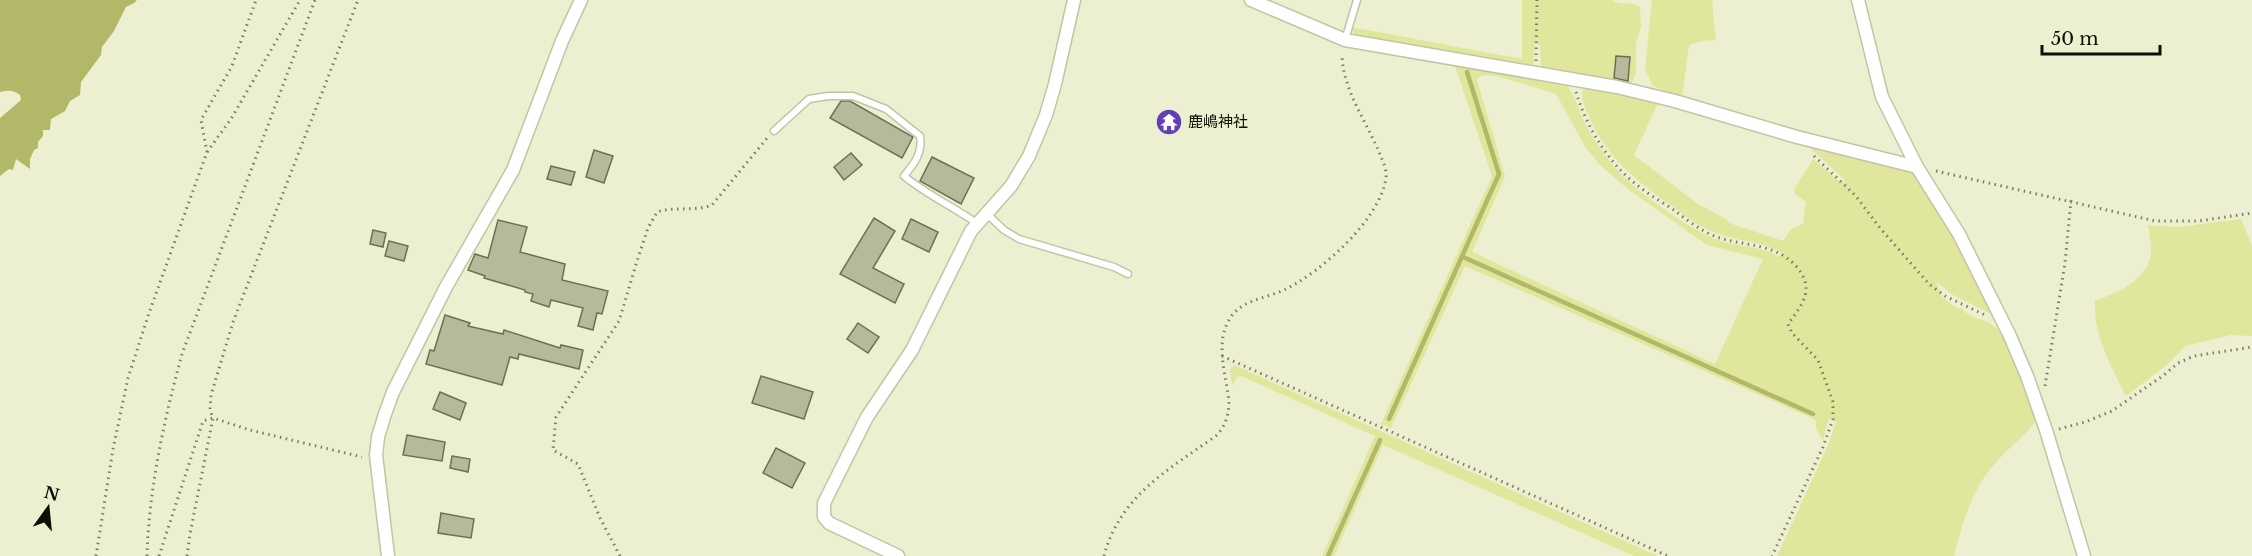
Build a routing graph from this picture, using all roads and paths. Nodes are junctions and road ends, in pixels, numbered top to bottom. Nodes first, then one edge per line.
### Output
1 (256, 0) edge
2 (300, 0) edge
3 (315, 0) edge
4 (358, 0) edge
5 (581, 0) edge
6 (1074, 0) edge
7 (1251, 0) edge
8 (1357, 0) edge
9 (1537, 0) edge
10 (1858, 0) edge
11 (1345, 40) junction
12 (1536, 73) junction
13 (1575, 80) junction
14 (774, 131) joint
15 (207, 152) junction
16 (1813, 155) dead end
17 (1917, 167) junction
18 (2071, 200) junction
19 (2252, 213) edge
20 (987, 214) junction
21 (978, 224) junction
22 (1128, 274) dead end
23 (2005, 326) junction
24 (2252, 347) edge
25 (1222, 356) junction
26 (2038, 408) junction
27 (213, 418) junction
28 (2046, 430) junction
29 (376, 455) junction
30 (96, 556) edge
31 (147, 556) edge
32 (159, 556) edge
33 (188, 556) edge
34 (388, 556) edge
35 (620, 556) edge
36 (898, 556) edge
37 (1104, 556) edge
38 (1668, 556) edge
39 (1772, 556) edge
40 (2084, 556) edge

1 - 15 path
2 - 15 path
3 - 31 path
4 - 27 path
5 - 29 street
6 - 20 street
7 - 11 street
8 - 11 lane
9 - 12 path
10 - 17 street
11 - 12 street
11 - 25 path
12 - 13 street
13 - 17 street
13 - 39 path
14 - 21 lane
14 - 35 path
15 - 30 path
16 - 23 path
17 - 18 path
17 - 23 street
18 - 19 path
18 - 26 path
20 - 21 street
20 - 22 lane
21 - 36 street
23 - 26 street
24 - 28 path
25 - 37 path
25 - 38 path
26 - 28 street
27 - 29 path
27 - 32 path
27 - 33 path
28 - 40 street
29 - 34 street

